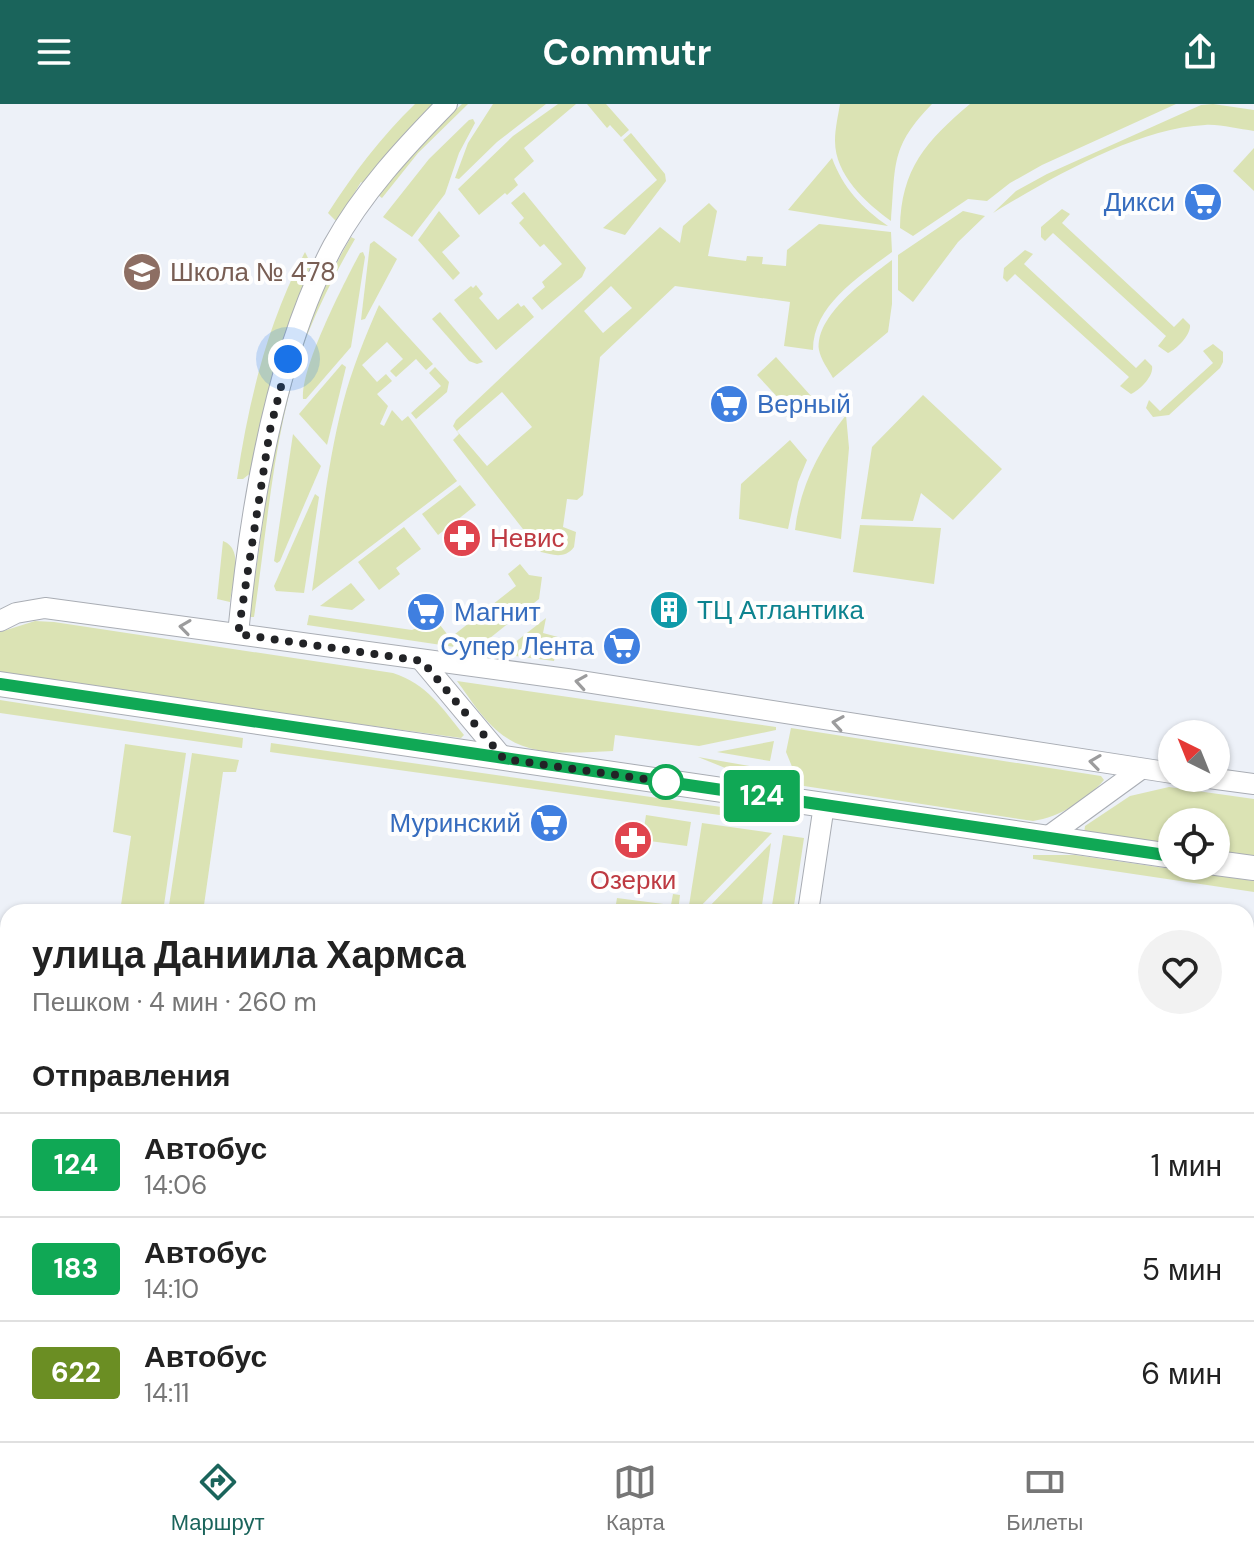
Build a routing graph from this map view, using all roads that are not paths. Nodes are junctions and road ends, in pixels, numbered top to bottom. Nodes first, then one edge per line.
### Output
1 (447, 104) edge
2 (0, 621) edge
3 (238, 634) junction
4 (422, 661) junction
5 (0, 684) edge
6 (504, 759) junction
7 (1141, 769) junction
8 (1158, 771) edge
9 (1230, 781) edge
10 (1254, 784) edge
11 (824, 805) junction
12 (1046, 838) junction
13 (1158, 854) edge
14 (1230, 865) edge
15 (1254, 868) edge
16 (809, 904) edge

1 - 3 street
3 -> 2 street
3 - 4 street
4 - 6 street
7 -> 4 street
5 - 6 street
6 - 11 street
7 - 8 street
7 - 12 street
9 - 10 street
11 - 12 street
11 - 16 street
12 - 13 street
14 - 15 street

